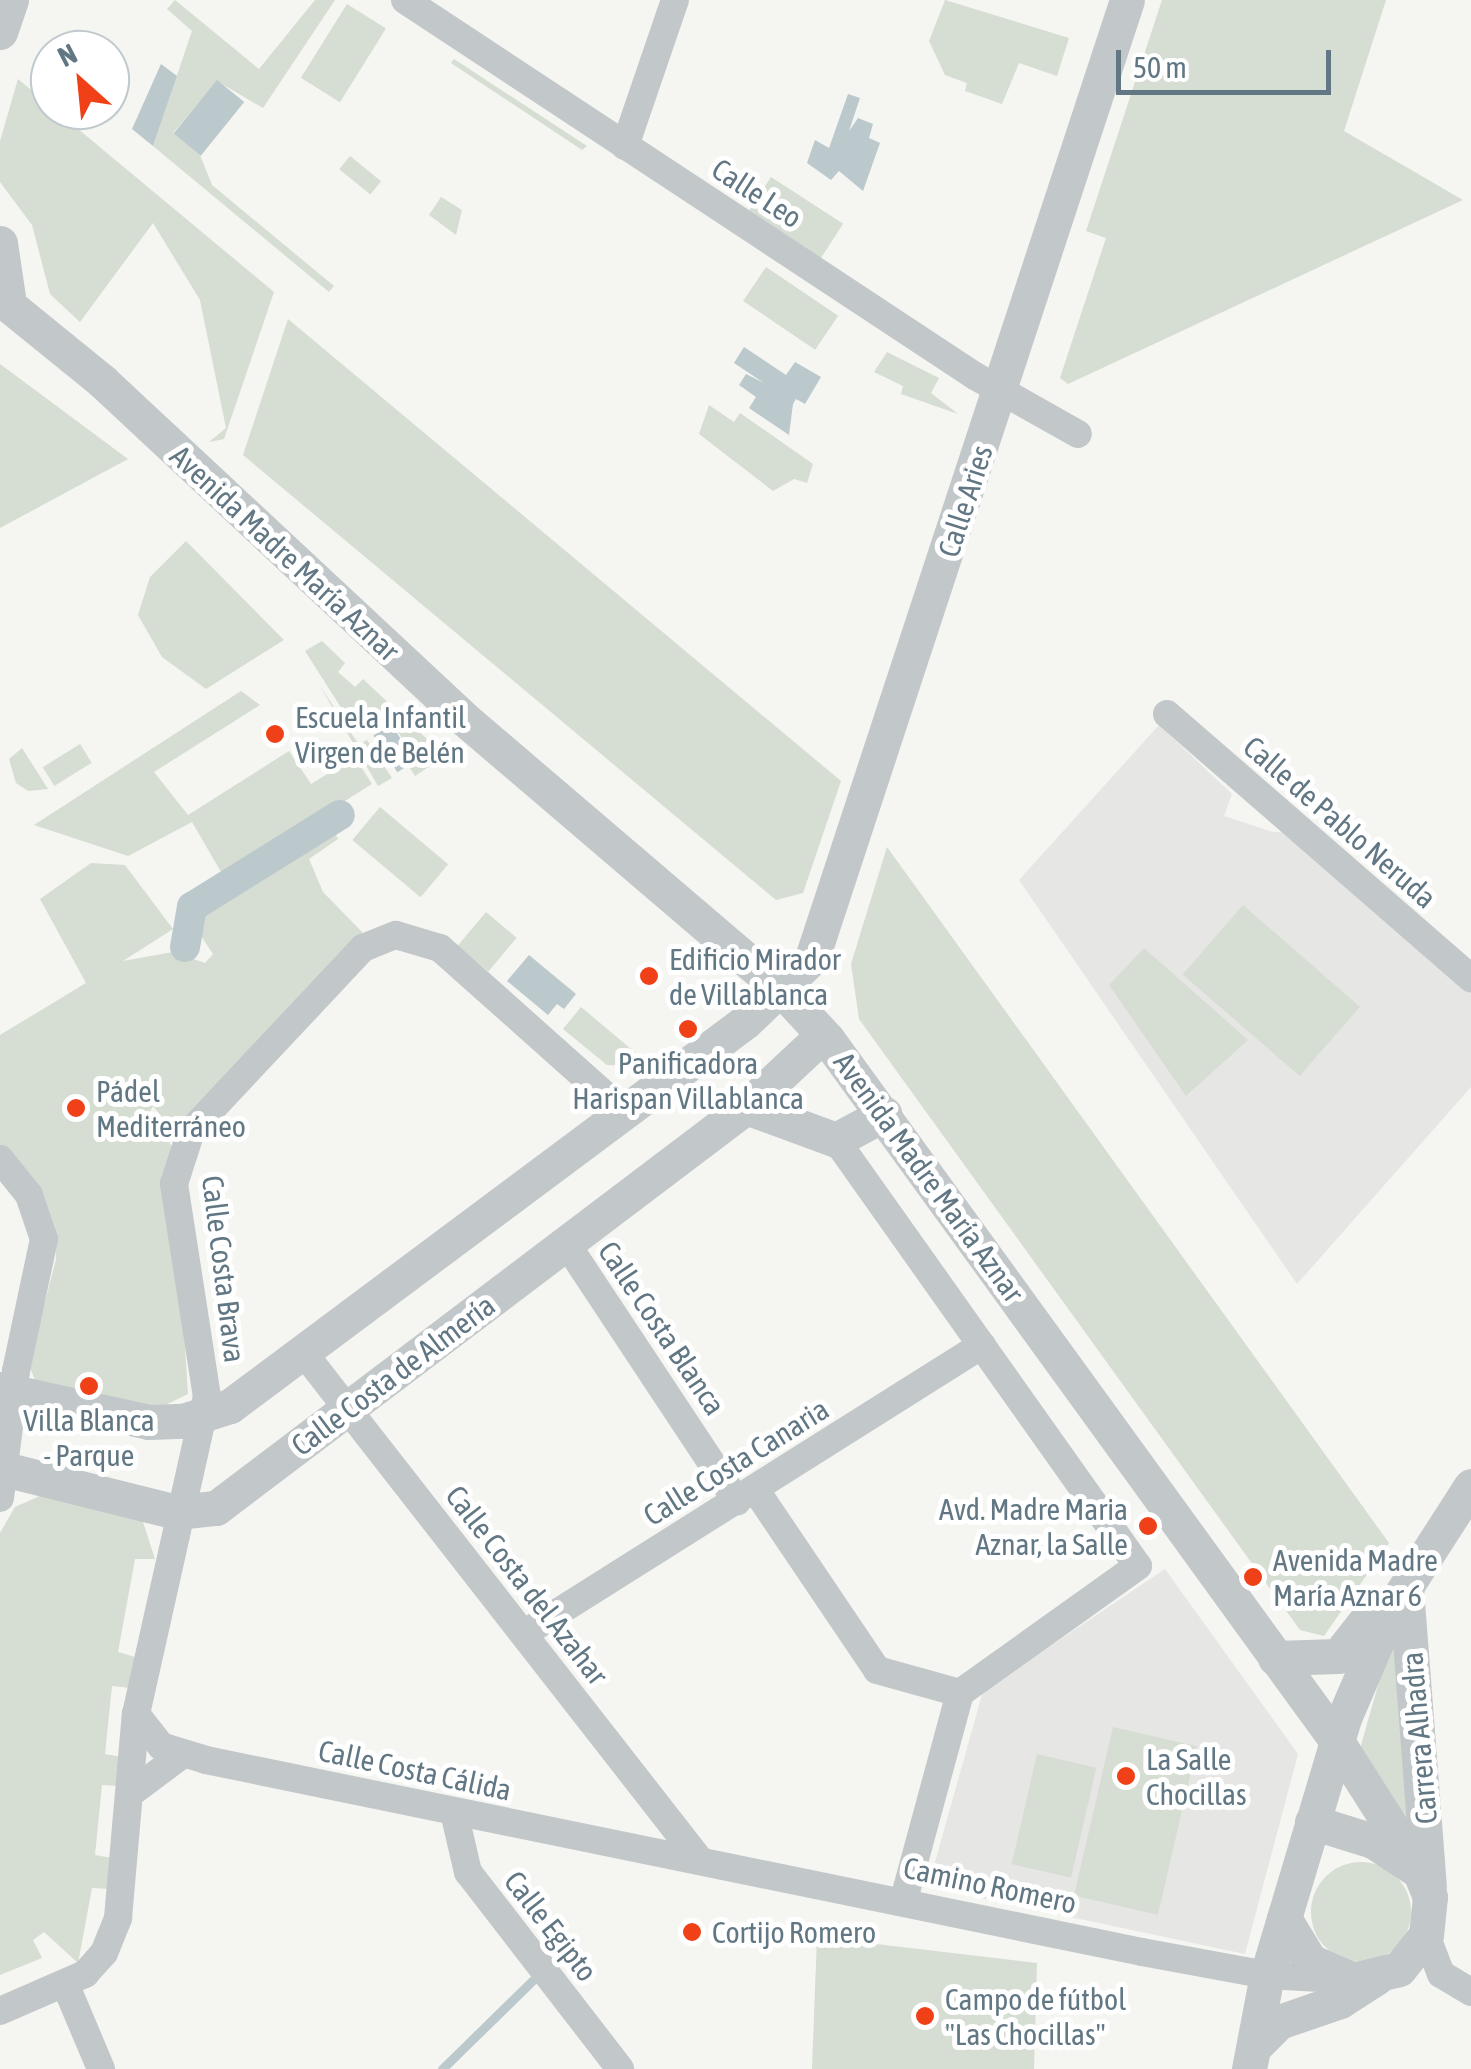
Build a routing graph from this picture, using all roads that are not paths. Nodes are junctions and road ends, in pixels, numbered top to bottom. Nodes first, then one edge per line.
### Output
1 (10, 0) edge
2 (405, 0) edge
3 (675, 0) edge
4 (1127, 0) edge
5 (0, 32) edge
6 (625, 146) junction
7 (0, 243) edge
8 (5, 301) edge
9 (1001, 392) junction
10 (1078, 434) dead end
11 (1166, 714) dead end
12 (1471, 978) edge
13 (781, 990) junction
14 (745, 1022) junction
15 (823, 1035) junction
16 (783, 1072) junction
17 (746, 1107) junction
18 (623, 1111) junction
19 (884, 1114) junction
20 (836, 1140) junction
21 (0, 1159) edge
22 (566, 1243) junction
23 (982, 1345) junction
24 (304, 1352) junction
25 (8, 1390) edge
26 (348, 1410) junction
27 (201, 1418) junction
28 (2, 1478) edge
29 (1471, 1486) edge
30 (746, 1495) junction
31 (177, 1512) junction
32 (1406, 1589) junction
33 (525, 1632) junction
34 (1276, 1658) junction
35 (960, 1693) junction
36 (136, 1714) junction
37 (1336, 1740) junction
38 (183, 1754) junction
39 (132, 1792) junction
40 (454, 1812) junction
41 (1312, 1822) junction
42 (699, 1860) junction
43 (1424, 1879) junction
44 (904, 1899) junction
45 (1284, 1918) junction
46 (1426, 1935) junction
47 (1267, 1975) junction
48 (1365, 1979) junction
49 (66, 1986) junction
50 (1471, 1992) edge
51 (0, 2012) edge
52 (1252, 2057) edge
53 (100, 2069) edge
54 (620, 2069) edge

1 - 5 street
2 - 6 street, Calle Leo
3 - 6 street
4 - 9 street, Calle Aries
6 - 9 street, Calle Leo
7 - 8 street, Avenida Madre María Aznar
8 - 13 street, Avenida Madre María Aznar
9 - 10 street, Calle Leo
9 - 13 street, Calle Aries
11 - 12 street, Calle de Pablo Neruda
13 - 14 street
13 - 15 street, Avenida Madre María Aznar
14 - 16 street
14 - 18 street
15 - 16 street, Calle Costa de Almería
15 - 19 street, Avenida Madre María Aznar
16 - 17 street, Calle Costa de Almería
17 - 20 street
17 - 22 street, Calle Costa de Almería
18 - 24 street
18 - 27 street, Calle Costa Brava
19 - 20 street
19 - 34 street, Avenida Madre María Aznar
20 - 23 street, Avenida Madre María Aznar
21 - 25 street
22 - 26 street, Calle Costa de Almería
22 - 30 street, Calle Costa Blanca
23 - 30 street, Calle Costa Canaria
23 - 35 street, Avenida Madre María Aznar
24 - 26 street, Calle Costa del Azahar
24 - 27 street
25 - 27 street
25 - 28 street
26 - 31 street, Calle Costa de Almería
26 - 33 street, Calle Costa del Azahar
27 - 31 street, Calle Costa Brava
28 - 31 street, Calle Costa de Almería
29 - 32 street, Carrera Alhadra
30 - 33 street, Calle Costa Canaria
30 - 35 street, Calle Costa Blanca
31 - 36 street, Calle Costa Brava
32 - 34 street, Carrera Alhadra
32 - 37 street, Carrera Alhadra
32 - 43 street, Carrera Alhadra
33 - 42 street, Calle Costa del Azahar
34 - 37 street, Avenida Madre María Aznar
35 - 44 street
36 - 38 street, Calle Costa Cálida
36 - 39 street, Calle Costa Brava
37 - 41 street, Carrera Alhadra
37 - 43 street, Avenida Madre María Aznar
38 - 39 street
38 - 40 street, Calle Costa Cálida
39 - 49 street, Calle Costa Brava
40 - 42 street, Calle Costa Cálida
40 - 54 street, Calle Egipto
41 - 43 street, Carrera Alhadra
41 - 45 street, Carrera Alhadra
42 - 44 street, Camino Romero
43 - 46 street, Carrera Alhadra
44 - 47 street, Camino Romero
45 - 47 street, Carrera Alhadra
45 - 48 street
46 - 48 street, Carrera Alhadra
46 - 50 street
47 - 48 street, Camino Romero
47 - 52 street, Carrera Alhadra
48 - 52 street, Carrera Alhadra
49 - 51 street
49 - 53 street

